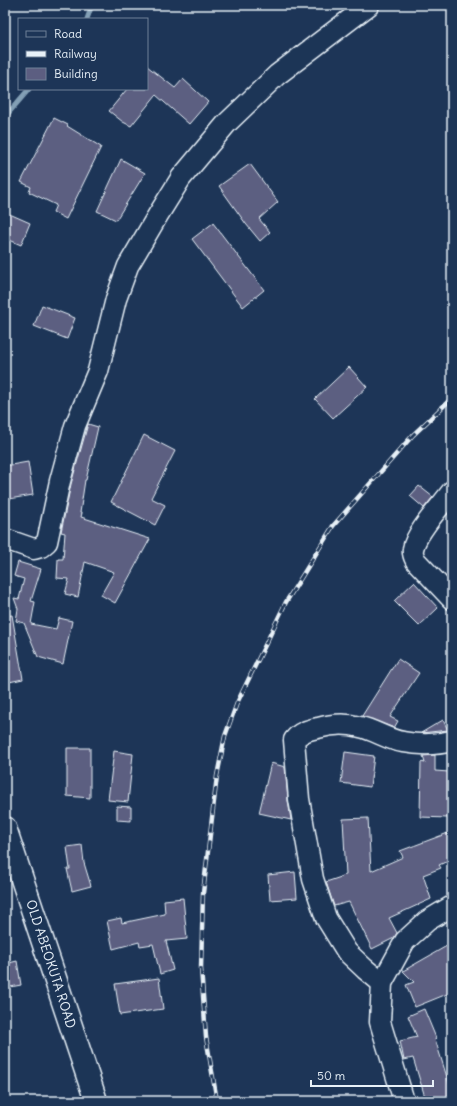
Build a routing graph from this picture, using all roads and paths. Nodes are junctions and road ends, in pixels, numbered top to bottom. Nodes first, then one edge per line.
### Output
1 (368, 5) edge
2 (452, 491) edge
3 (5, 539) edge
4 (452, 599) edge
5 (452, 741) edge
6 (5, 828) edge
7 (452, 906) edge
8 (382, 983) junction
9 (96, 1101) edge
10 (404, 1101) edge

1 - 3 street
2 - 4 street
5 - 8 street
6 - 9 highway, OLD ABEOKUTA ROAD
7 - 8 street
8 - 10 street

